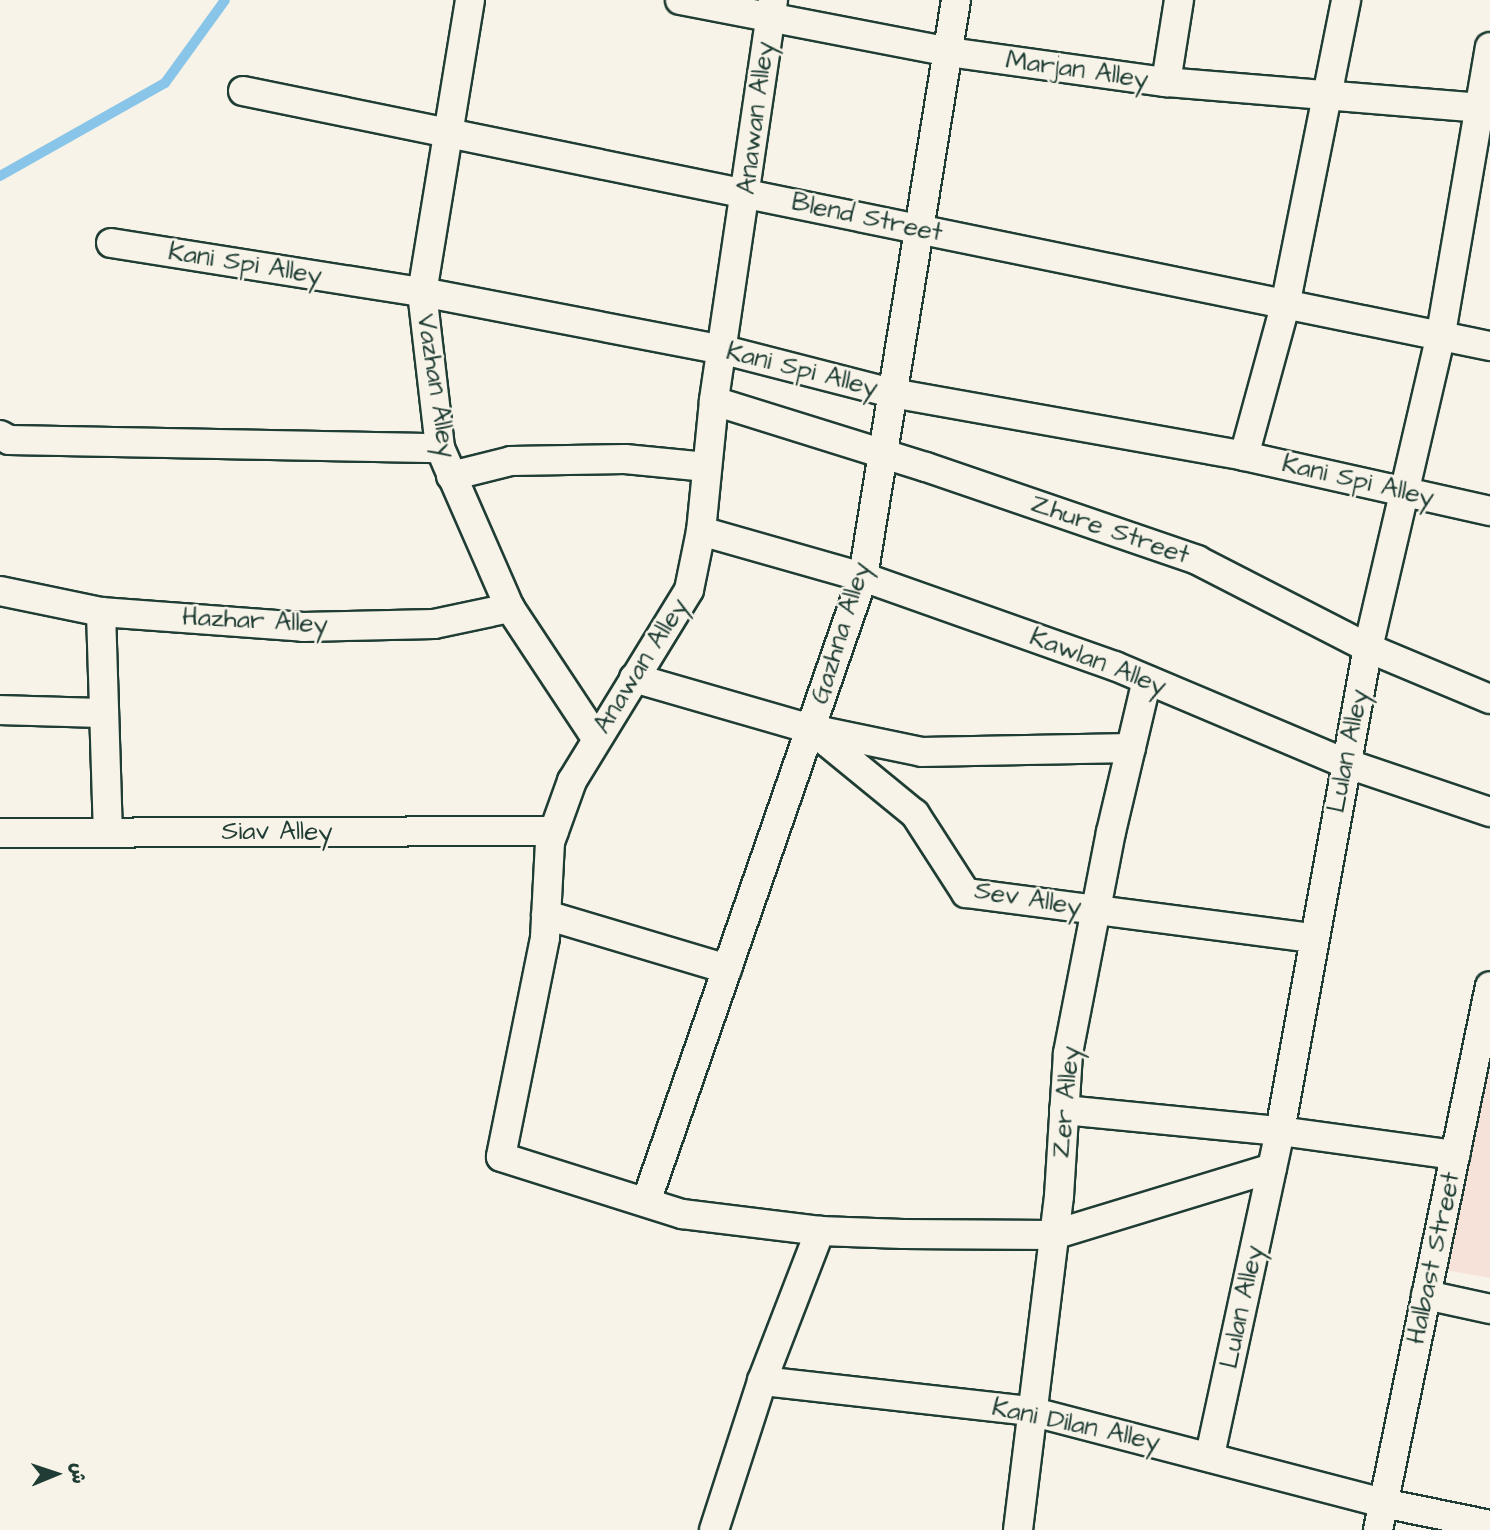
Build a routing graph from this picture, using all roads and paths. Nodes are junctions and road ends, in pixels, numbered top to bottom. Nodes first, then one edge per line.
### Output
1 (470, 0) edge
2 (680, 0) edge
3 (956, 0) edge
4 (1179, 0) edge
5 (1346, 0) edge
6 (771, 9) edge
7 (1490, 47) edge
8 (949, 52) junction
9 (1166, 82) junction
10 (243, 91) dead end
11 (1327, 96) junction
12 (1480, 108) junction
13 (446, 131) junction
14 (747, 193) junction
15 (919, 229) junction
16 (111, 243) dead end
17 (422, 292) junction
18 (1285, 306) junction
19 (1440, 339) junction
20 (1490, 346) edge
21 (724, 350) junction
22 (892, 393) junction
23 (714, 401) junction
24 (0, 435) edge
25 (440, 449) junction
26 (882, 453) junction
27 (1244, 456) junction
28 (707, 467) junction
29 (451, 476) junction
30 (1405, 491) junction
31 (1490, 511) edge
32 (701, 531) junction
33 (863, 577) junction
34 (0, 591) edge
35 (510, 608) junction
36 (101, 612) junction
37 (1368, 648) junction
38 (634, 678) junction
39 (1147, 680) junction
40 (1490, 699) edge
41 (0, 710) edge
42 (104, 713) junction
43 (811, 729) junction
44 (596, 738) junction
45 (1131, 748) junction
46 (1345, 763) junction
47 (1490, 812) edge
48 (554, 831) junction
49 (108, 832) junction
50 (0, 833) edge
51 (1096, 910) junction
52 (546, 915) junction
53 (1314, 938) junction
54 (727, 969) junction
55 (1490, 986) edge
56 (1485, 1031) edge
57 (1064, 1110) junction
58 (1280, 1131) junction
59 (1455, 1156) junction
60 (1272, 1168) junction
61 (646, 1202) junction
62 (820, 1231) junction
63 (1053, 1235) junction
64 (1426, 1295) junction
65 (1490, 1309) edge
66 (762, 1381) junction
67 (1030, 1411) junction
68 (1210, 1455) junction
69 (1380, 1517) edge
70 (1490, 1525) edge
71 (715, 1530) edge
72 (1018, 1530) edge

1 - 13 street, Vazhan Alley
2 - 6 street, Marjan Alley
3 - 8 street, Gazhna Alley
4 - 9 street
5 - 11 street
6 - 8 street, Marjan Alley
6 - 14 street, Anawan Alley
7 - 12 street, Lulan Alley
8 - 9 street, Marjan Alley
8 - 15 street, Gazhna Alley
9 - 11 street, Marjan Alley
10 - 13 street, Blend Street
11 - 12 street, Marjan Alley
11 - 18 street
12 - 19 street, Lulan Alley
13 - 14 street, Blend Street
13 - 17 street, Vazhan Alley
14 - 15 street, Blend Street
14 - 21 street, Anawan Alley
15 - 18 street, Blend Street
15 - 22 street, Gazhna Alley
16 - 17 street, Kani Spi Alley
17 - 21 street, Kani Spi Alley
17 - 25 street, Vazhan Alley
18 - 19 street, Blend Street
18 - 27 street
19 - 20 street, Blend Street
19 - 30 street, Lulan Alley
21 - 22 street, Kani Spi Alley
21 - 23 street, Anawan Alley
22 - 26 street, Gazhna Alley
22 - 27 street, Kani Spi Alley
23 - 26 street, Zhure Street
23 - 28 street, Anawan Alley
24 - 25 street
25 - 29 street, Vazhan Alley
26 - 33 street, Gazhna Alley
26 - 37 street, Zhure Street
27 - 30 street, Kani Spi Alley
28 - 29 street
28 - 32 street, Anawan Alley
29 - 35 street, Vazhan Alley
30 - 31 street, Kani Spi Alley
30 - 37 street, Lulan Alley
32 - 33 street, Kawlan Alley
32 - 38 street, Anawan Alley
33 - 39 street, Kawlan Alley
33 - 43 street, Gazhna Alley
34 - 36 street, Hazhar Alley
35 - 36 street, Hazhar Alley
35 - 44 street, Vazhan Alley
36 - 42 street
37 - 40 street, Zhure Street
37 - 46 street, Lulan Alley
38 - 43 street
38 - 44 street, Anawan Alley
39 - 45 street, Zer Alley
39 - 46 street, Kawlan Alley
41 - 42 street
42 - 49 street
43 - 45 street
43 - 51 street, Sev Alley
43 - 54 street, Gazhna Alley
44 - 48 street, Anawan Alley
45 - 51 street, Zer Alley
46 - 47 street, Kawlan Alley
46 - 53 street, Lulan Alley
48 - 49 street, Siav Alley
48 - 52 street, Anawan Alley
49 - 50 street, Siav Alley
51 - 53 street, Sev Alley
51 - 57 street, Zer Alley
52 - 54 street
52 - 61 street, Anawan Alley
53 - 58 street, Lulan Alley
54 - 61 street, Gazhna Alley
55 - 56 street, Halbast Street
56 - 59 street, Halbast Street
57 - 58 street
57 - 63 street, Zer Alley
58 - 59 street
58 - 60 street, Lulan Alley
59 - 64 street, Halbast Street
60 - 63 street
60 - 68 street, Lulan Alley
61 - 62 street
62 - 63 street
62 - 66 street
63 - 67 street, Zer Alley
64 - 65 street
64 - 69 street, Halbast Street
66 - 67 street, Kani Dilan Alley
66 - 71 street
67 - 68 street, Kani Dilan Alley
67 - 72 street, Zer Alley
68 - 69 street, Kani Dilan Alley
69 - 70 street, Kani Dilan Alley

